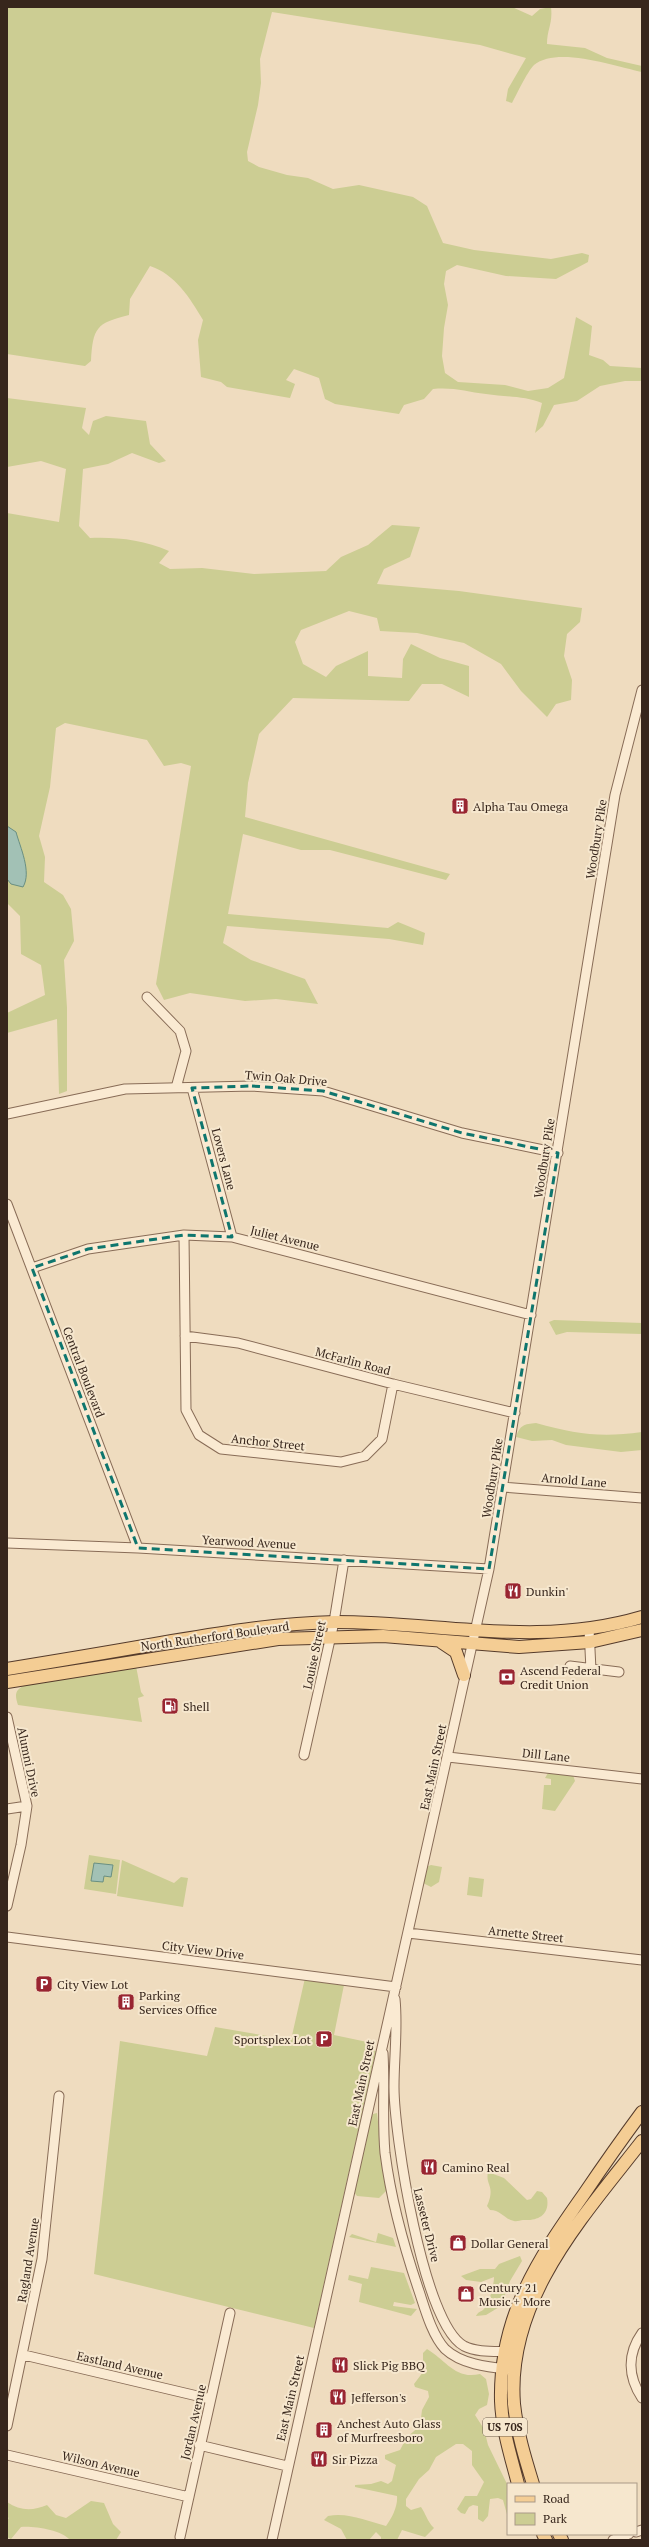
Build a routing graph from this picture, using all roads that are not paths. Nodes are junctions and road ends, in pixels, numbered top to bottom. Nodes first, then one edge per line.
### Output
1 (642, 690) edge
2 (147, 997) dead end
3 (176, 1088) junction
4 (192, 1088) junction
5 (7, 1114) edge
6 (558, 1153) junction
7 (7, 1204) edge
8 (184, 1235) junction
9 (232, 1237) junction
10 (32, 1268) junction
11 (530, 1315) junction
12 (185, 1336) junction
13 (394, 1384) junction
14 (515, 1412) junction
15 (503, 1486) junction
16 (642, 1498) edge
17 (7, 1543) edge
18 (138, 1548) junction
19 (344, 1560) junction
20 (489, 1569) junction
21 (642, 1617) edge
22 (334, 1622) junction
23 (589, 1629) junction
24 (642, 1630) edge
25 (473, 1631) junction
26 (331, 1636) junction
27 (438, 1640) junction
28 (590, 1642) junction
29 (471, 1643) junction
30 (570, 1666) dead end
31 (7, 1669) edge
32 (590, 1670) junction
33 (619, 1672) dead end
34 (464, 1675) junction
35 (7, 1682) edge
36 (7, 1717) edge
37 (304, 1755) dead end
38 (448, 1756) junction
39 (642, 1779) edge
40 (27, 1806) junction
41 (7, 1809) edge
42 (7, 1906) edge
43 (408, 1933) junction
44 (7, 1937) edge
45 (642, 1960) edge
46 (396, 1987) junction
47 (395, 1999) junction
48 (382, 2049) junction
49 (394, 2086) junction
50 (383, 2088) junction
51 (59, 2096) dead end
52 (642, 2112) edge
53 (366, 2118) junction
54 (642, 2141) edge
55 (230, 2313) dead end
56 (642, 2333) edge
57 (504, 2352) junction
58 (517, 2353) junction
59 (24, 2355) junction
60 (502, 2368) junction
61 (515, 2369) junction
62 (642, 2398) edge
63 (210, 2399) junction
64 (7, 2426) edge
65 (199, 2445) junction
66 (7, 2455) edge
67 (287, 2466) junction
68 (518, 2483) edge
69 (533, 2483) edge
70 (189, 2497) junction
71 (626, 2535) edge
72 (180, 2537) dead end
73 (272, 2540) edge
74 (613, 2540) edge

1 - 6 street, Woodbury Pike
2 - 3 street
3 - 4 street, Twin Oak Drive
3 - 5 street, Twin Oak Drive
4 - 6 street, Twin Oak Drive
4 - 9 street, Lovers Lane
6 - 11 street, Woodbury Pike
7 - 10 street, Central Boulevard
8 - 9 street, Juliet Avenue
8 - 10 street, Juliet Avenue
8 - 12 street, Anchor Street
9 - 11 street, Juliet Avenue
10 - 18 street, Central Boulevard
11 - 14 street, Woodbury Pike
12 - 13 street, McFarlin Road
12 - 13 street, Anchor Street
13 - 14 street, McFarlin Road
14 - 15 street, Woodbury Pike
15 - 16 street, Arnold Lane
15 - 20 street, Woodbury Pike
17 - 18 street, Yearwood Avenue
18 - 19 street, Yearwood Avenue
19 - 20 street, Yearwood Avenue
19 - 22 street, Louise Street
20 - 25 street, Woodbury Pike
21 - 23 main road, North Rutherford Boulevard
22 - 25 main road, North Rutherford Boulevard
22 - 26 street, Louise Street
22 - 31 main road, North Rutherford Boulevard
23 - 25 main road, North Rutherford Boulevard
23 - 28 street
24 - 28 main road, North Rutherford Boulevard
25 - 29 street, East Main Street
26 - 27 main road, North Rutherford Boulevard
26 - 35 main road, North Rutherford Boulevard
26 - 37 street, Louise Street
27 - 29 main road, North Rutherford Boulevard
27 - 34 main road
28 - 29 main road, North Rutherford Boulevard
28 - 32 street
29 - 34 street, East Main Street
30 - 32 street
32 - 33 street
34 - 38 street, East Main Street
36 - 40 street, Alumni Drive
38 - 39 street, Dill Lane
38 - 43 street, East Main Street
40 - 41 street
40 - 42 street, Alumni Drive
43 - 45 street, Arnette Street
43 - 46 street, East Main Street
44 - 46 street, City View Drive
46 - 47 street, East Main Street
47 - 48 street, East Main Street
47 - 49 street, Lasseter Drive
48 - 50 street
48 - 53 street, East Main Street
49 - 50 street
49 - 57 street, Lasseter Drive
50 - 53 street
50 - 60 street
51 - 59 street, Ragland Avenue
52 - 57 main road, US 70S
53 - 67 street, East Main Street
54 - 58 main road, US 70S
55 - 63 street, Jordan Avenue
56 - 62 street
57 - 58 street, Lasseter Drive
57 - 60 main road, US 70S
58 - 61 main road, US 70S
59 - 63 street, Eastland Avenue
59 - 64 street, Ragland Avenue
60 - 61 street
60 - 68 main road, US 70S
61 - 69 main road, US 70S
63 - 65 street, Jordan Avenue
65 - 67 street
65 - 70 street, Jordan Avenue
66 - 70 street, Wilson Avenue
67 - 73 street, East Main Street
70 - 72 street, Jordan Avenue
71 - 74 street

